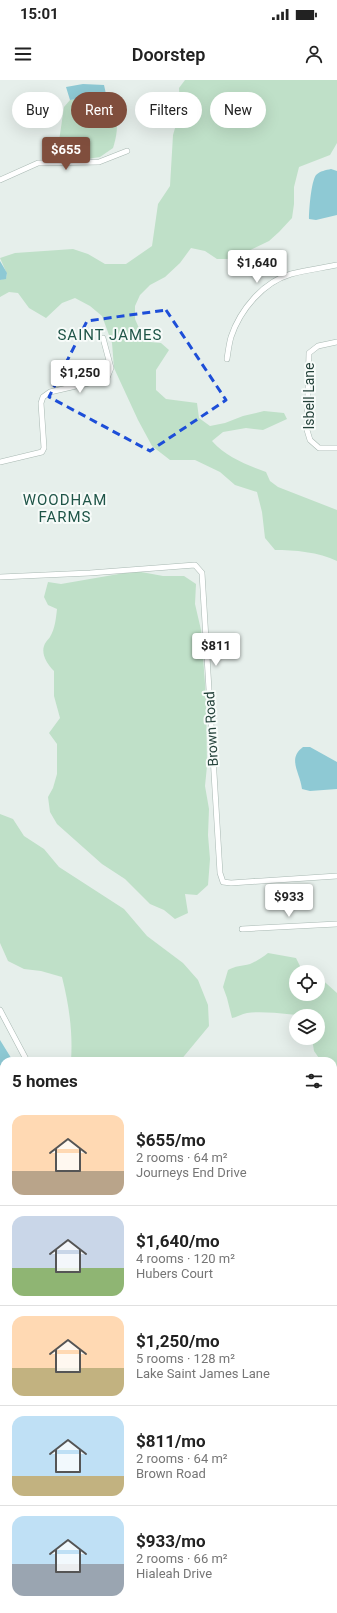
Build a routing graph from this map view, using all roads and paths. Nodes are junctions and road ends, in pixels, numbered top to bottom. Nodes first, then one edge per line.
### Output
1 (127, 151) dead end
2 (0, 180) edge
3 (337, 266) edge
4 (103, 338) dead end
5 (337, 342) edge
6 (227, 359) dead end
7 (337, 448) edge
8 (0, 462) edge
9 (0, 577) edge
10 (337, 876) edge
11 (337, 924) edge
12 (242, 929) dead end
13 (0, 1010) edge
14 (25, 1057) edge

1 - 2 street
3 - 6 street
4 - 8 street
5 - 7 street, Isbell Lane
9 - 10 street, Brown Road
11 - 12 street
13 - 14 street

